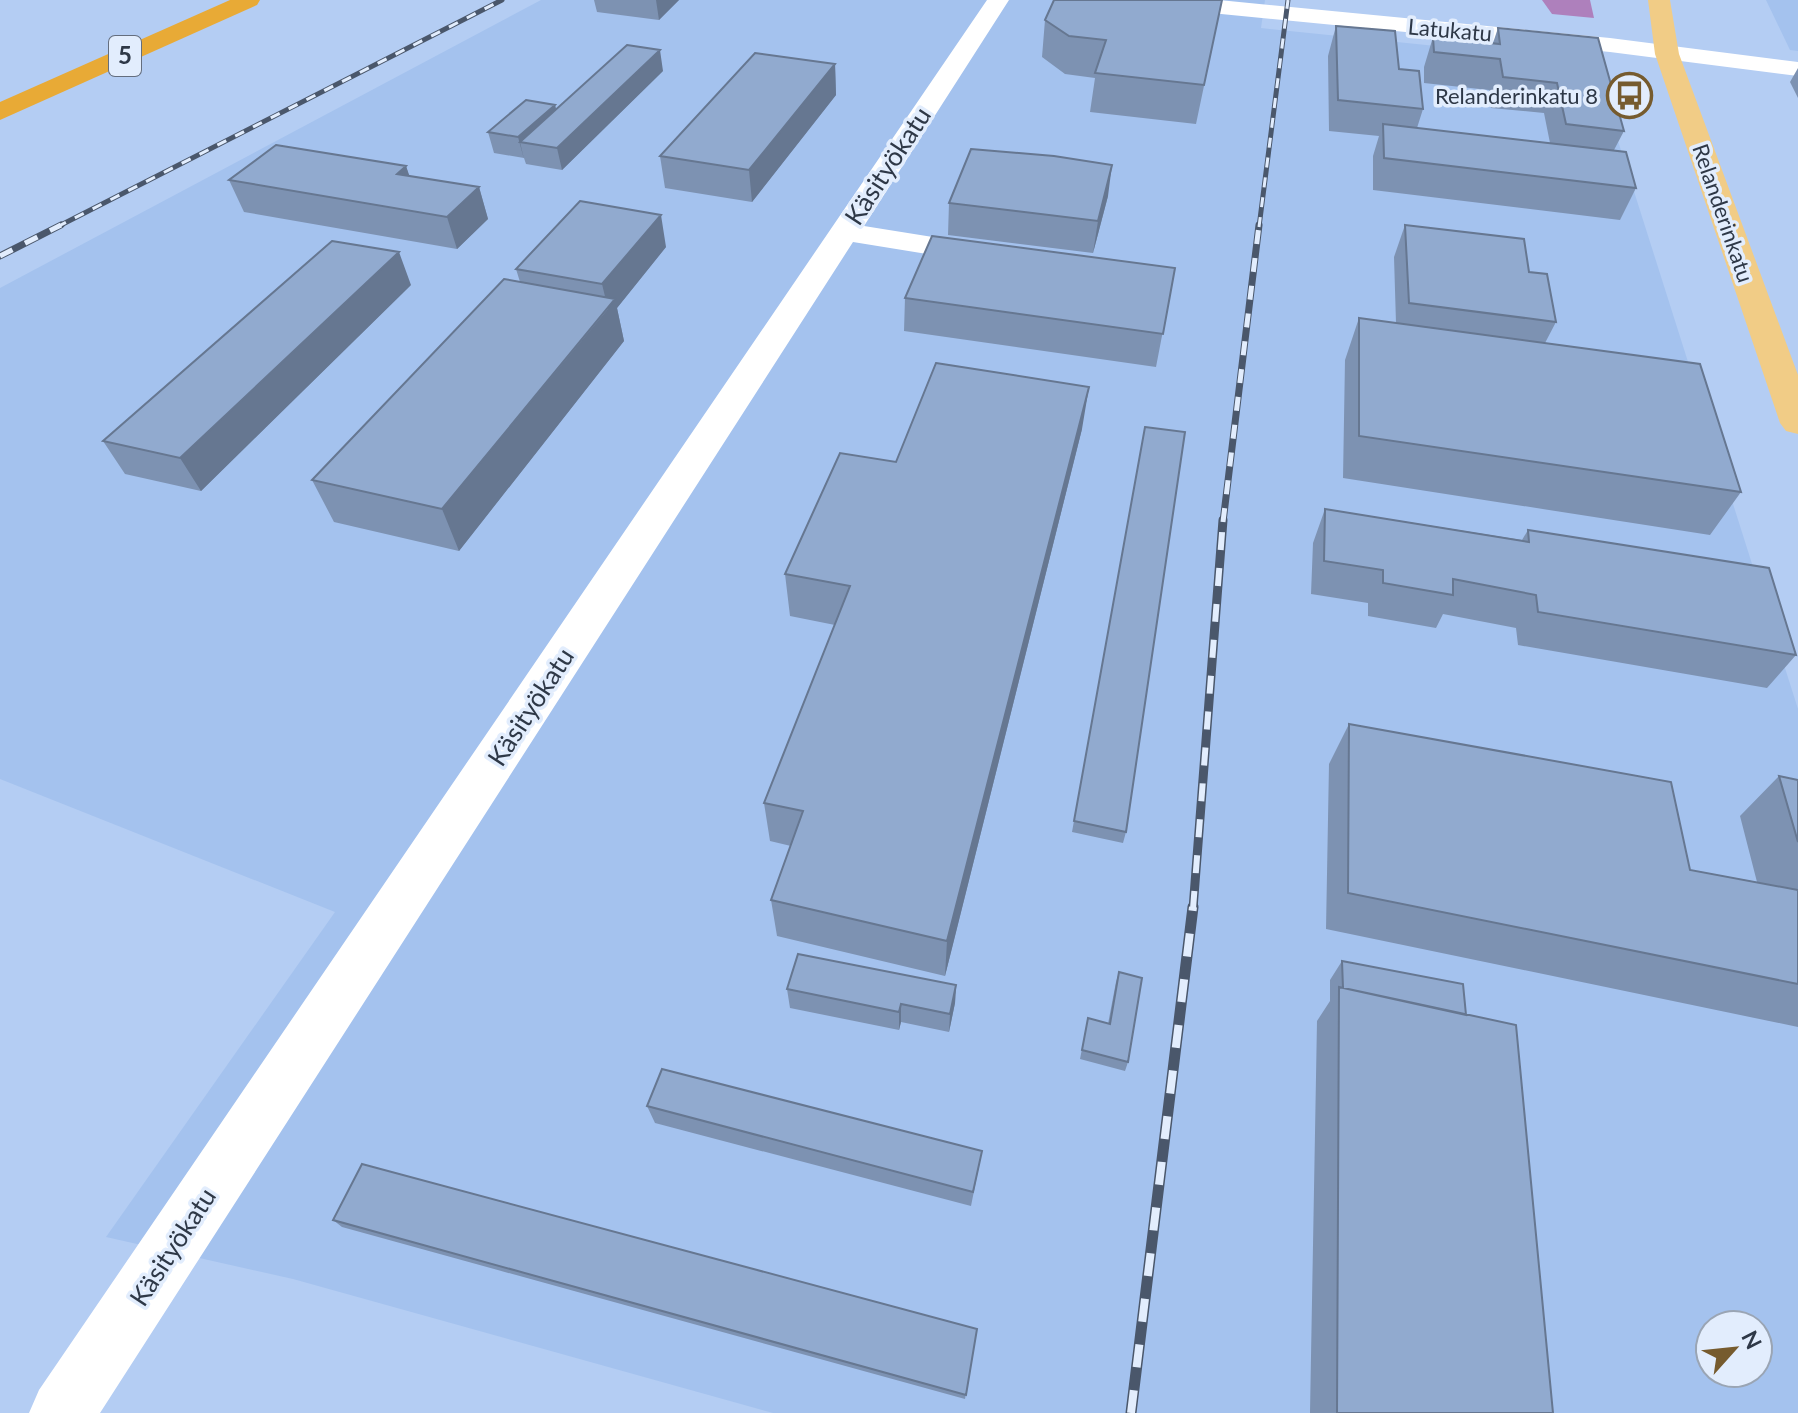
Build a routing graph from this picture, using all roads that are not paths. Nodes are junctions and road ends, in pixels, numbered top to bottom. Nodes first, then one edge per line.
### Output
1 (249, 0) edge
2 (998, 0) edge
3 (1150, 0) edge
4 (1659, 0) edge
5 (1667, 54) junction
6 (1798, 69) edge
7 (0, 112) edge
8 (845, 232) junction
9 (964, 251) edge
10 (1798, 423) edge
11 (62, 1413) edge

1 - 7 highway, 5
2 - 8 street, Käsityökatu
3 - 5 street, Latukatu
4 - 5 main road, Relanderinkatu
5 - 6 street, Latukatu
5 - 10 main road, Relanderinkatu
8 - 9 street
8 - 11 street, Käsityökatu

